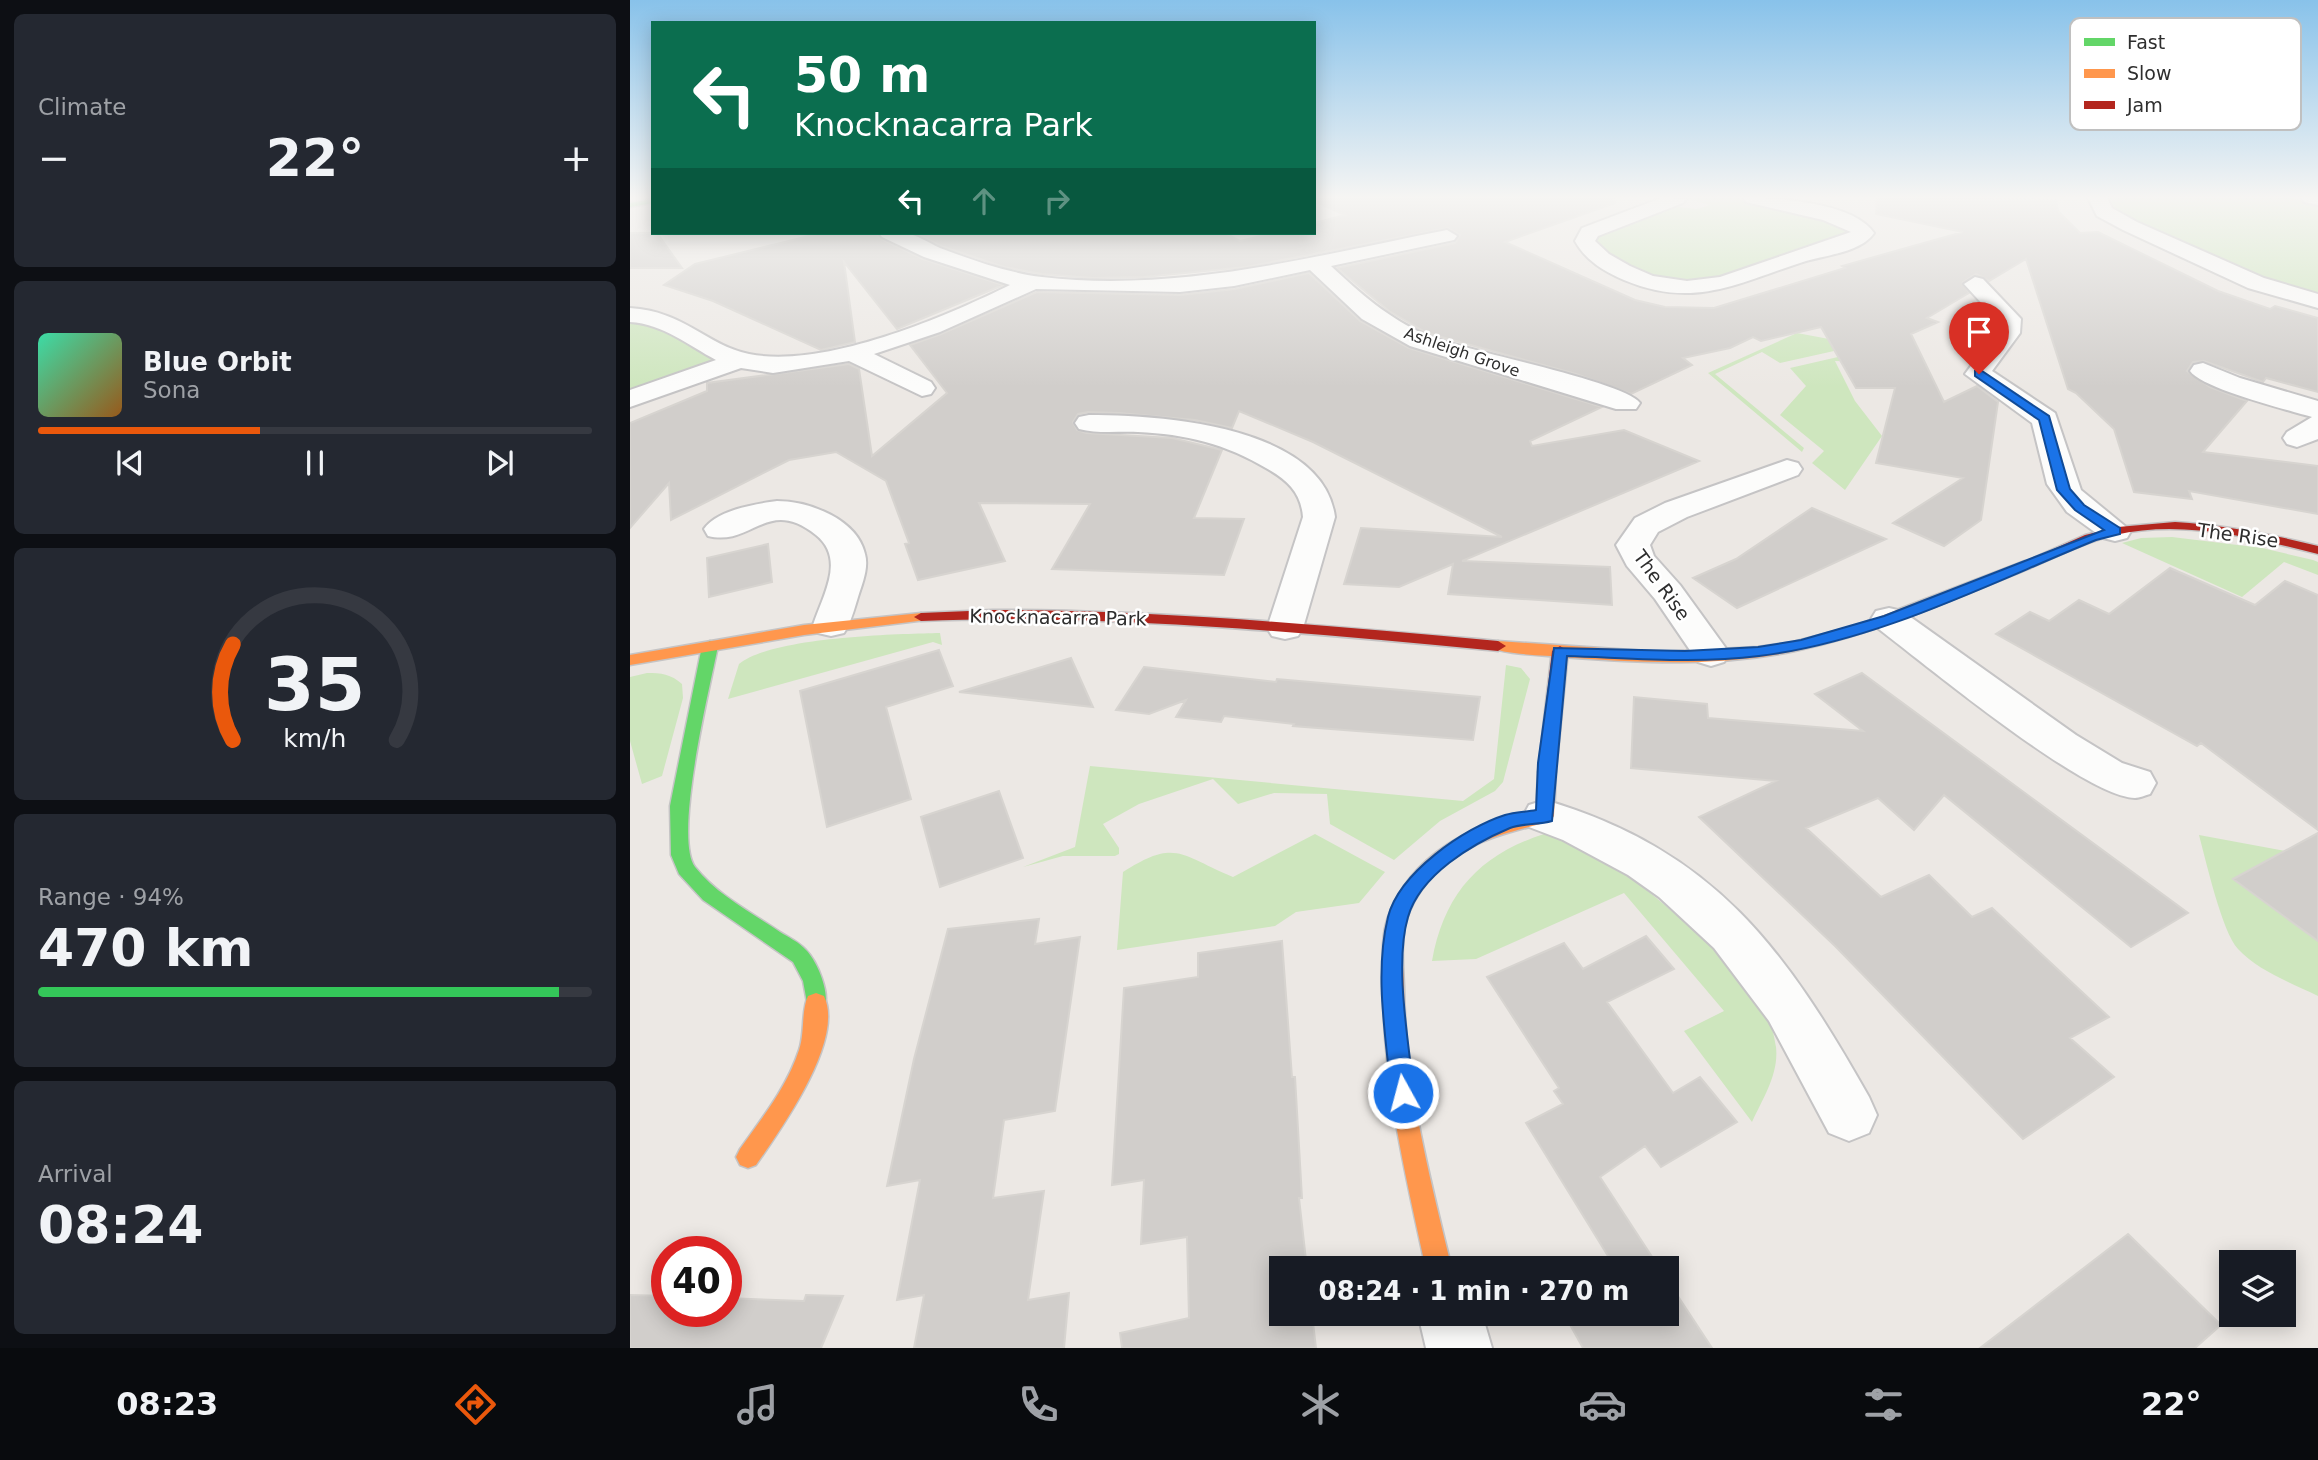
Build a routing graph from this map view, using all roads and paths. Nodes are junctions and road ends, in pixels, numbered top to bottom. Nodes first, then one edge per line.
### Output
1 (959, 261) edge
2 (1335, 261) edge
3 (1605, 261) edge
4 (1790, 261) edge
5 (2207, 261) edge
6 (1317, 265) junction
7 (1033, 282) junction
8 (1975, 284) dead end
9 (2318, 301) edge
10 (630, 315) edge
11 (850, 352) junction
12 (740, 360) junction
13 (2203, 371) dead end
14 (922, 388) dead end
15 (630, 399) edge
16 (1626, 403) dead end
17 (2318, 410) edge
18 (1089, 422) dead end
19 (1787, 469) dead end
20 (720, 529) dead end
21 (2115, 531) junction
22 (2318, 550) edge
23 (1889, 619) junction
24 (831, 625) junction
25 (1285, 628) junction
26 (710, 646) junction
27 (1560, 651) junction
28 (1711, 654) junction
29 (630, 660) edge
30 (2135, 783) dead end
31 (1545, 816) junction
32 (1849, 1115) dead end
33 (748, 1157) dead end
34 (1436, 1256) edge
35 (1453, 1326) edge
36 (1459, 1348) edge

1 - 7 street
2 - 6 street
3 - 4 street
5 - 9 street
6 - 7 street
6 - 16 street, Ashleigh Grove
7 - 11 street
8 - 21 street
10 - 12 street
11 - 12 street
11 - 14 street
12 - 15 street
13 - 17 street
18 - 25 street
19 - 28 street, The Rise
20 - 24 street
21 - 22 street, The Rise
21 - 23 street, The Rise
23 - 28 street, The Rise
23 - 30 street
24 - 25 street, Knocknacarra Park
24 - 26 street, Knocknacarra Park
25 - 27 street, Knocknacarra Park
26 - 29 street, Knocknacarra Park
26 - 33 street
27 - 28 street, Knocknacarra Park
27 - 31 street
31 - 32 street
31 - 34 street
35 - 36 street

